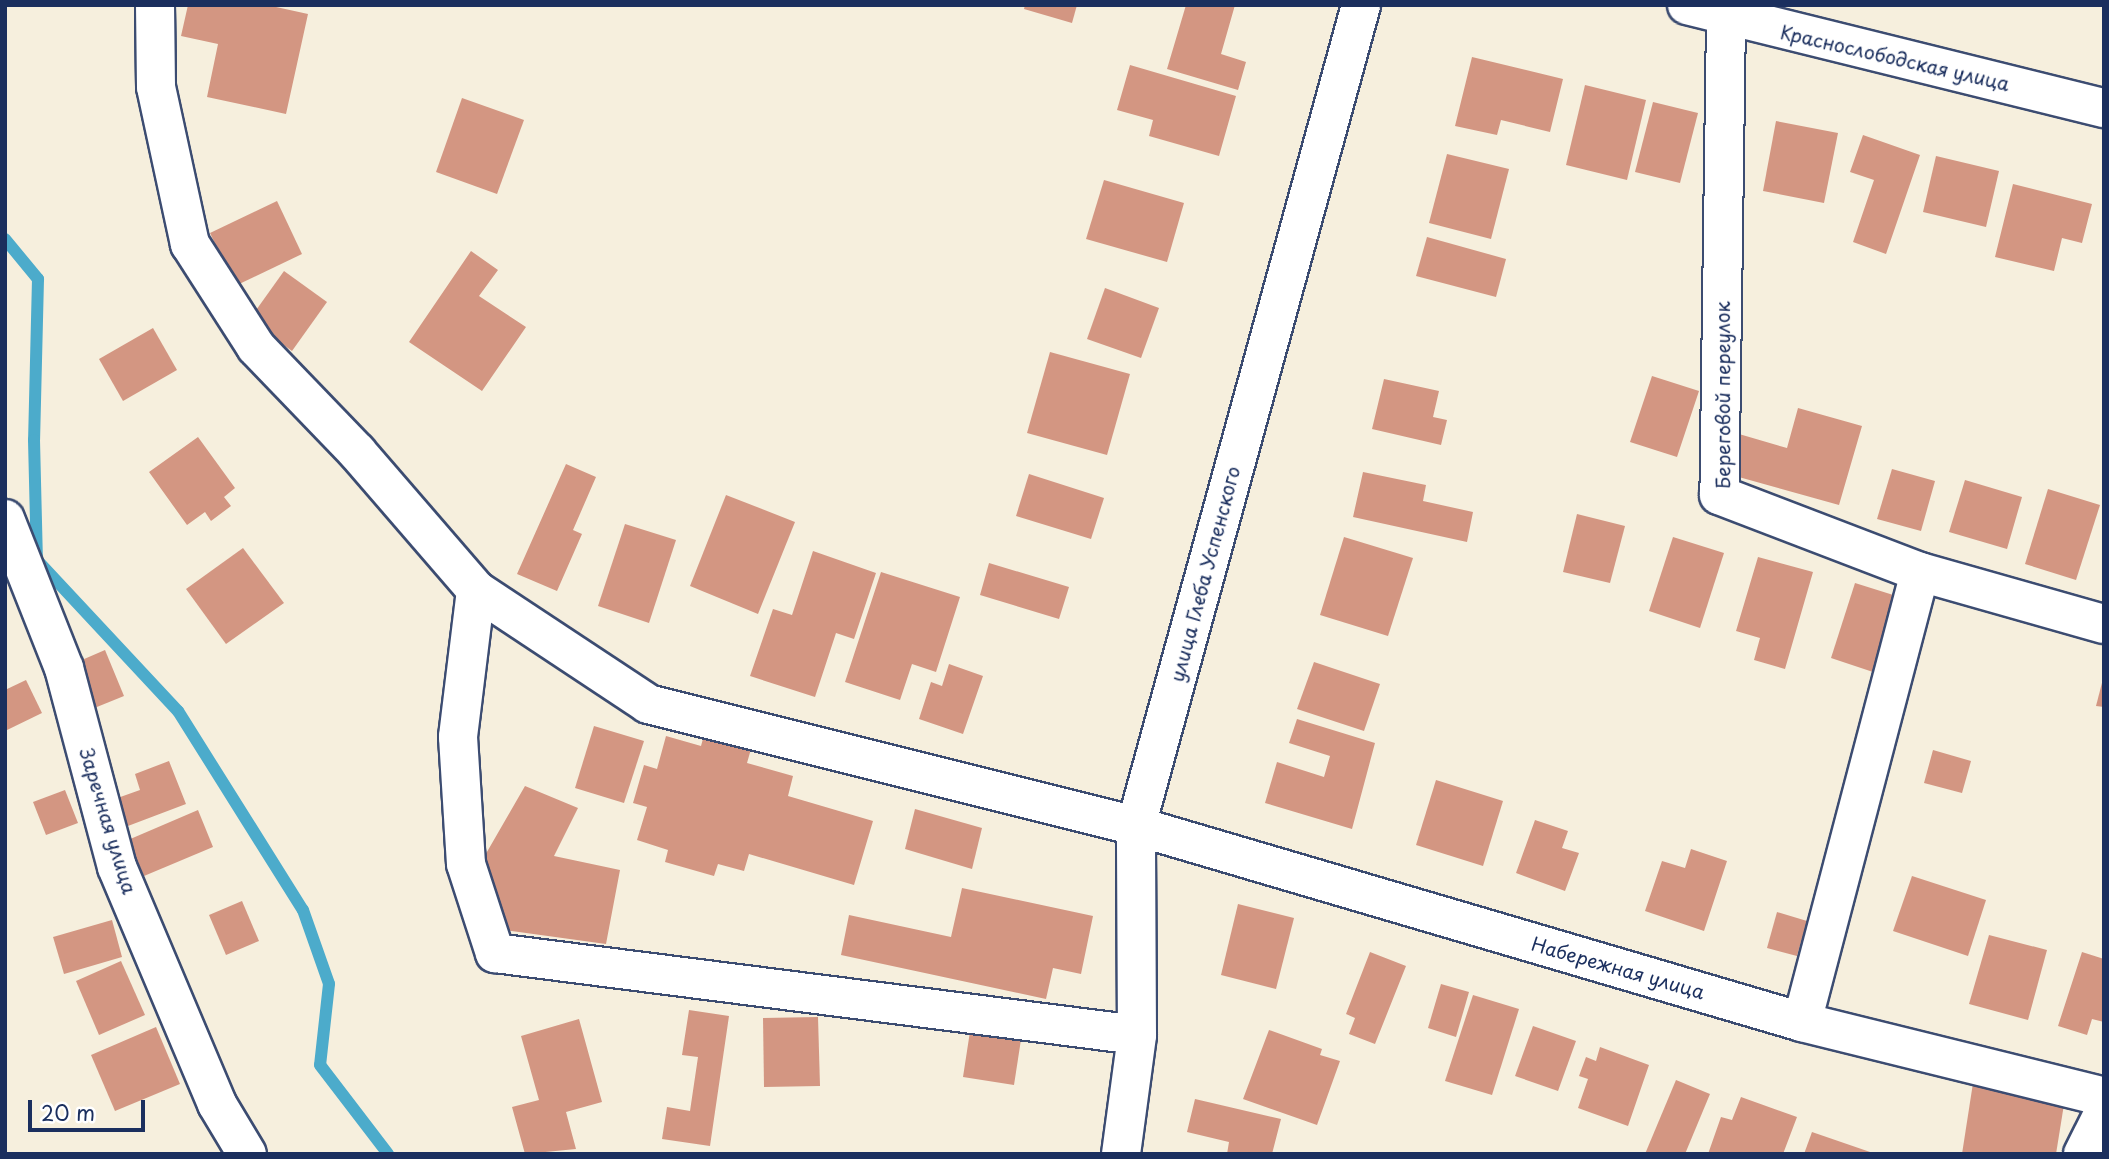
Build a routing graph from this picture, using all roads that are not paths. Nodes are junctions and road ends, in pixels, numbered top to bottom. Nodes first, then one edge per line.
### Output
1 (155, 5) edge
2 (1361, 5) edge
3 (1688, 5) edge
4 (1726, 18) junction
5 (2104, 108) edge
6 (5, 519) edge
7 (1920, 572) junction
8 (476, 590) junction
9 (2104, 624) edge
10 (1136, 826) junction
11 (1802, 1022) junction
12 (1137, 1035) junction
13 (2104, 1097) edge
14 (2104, 1112) edge
15 (247, 1154) edge
16 (1121, 1154) edge
17 (2083, 1154) edge

1 - 8 street, Набережная улица
2 - 10 street, улица Глеба Успенского
3 - 4 street, Краснослободская улица
4 - 5 street, Краснослободская улица
4 - 7 street, Береговой переулок
6 - 15 street, Заречная улица
7 - 9 street, Береговой переулок
7 - 11 street
8 - 10 street, Набережная улица
8 - 12 street
10 - 11 street, Набережная улица
10 - 12 street, улица Глеба Успенского
11 - 13 street, Набережная улица
12 - 16 street, улица Глеба Успенского
14 - 17 street

